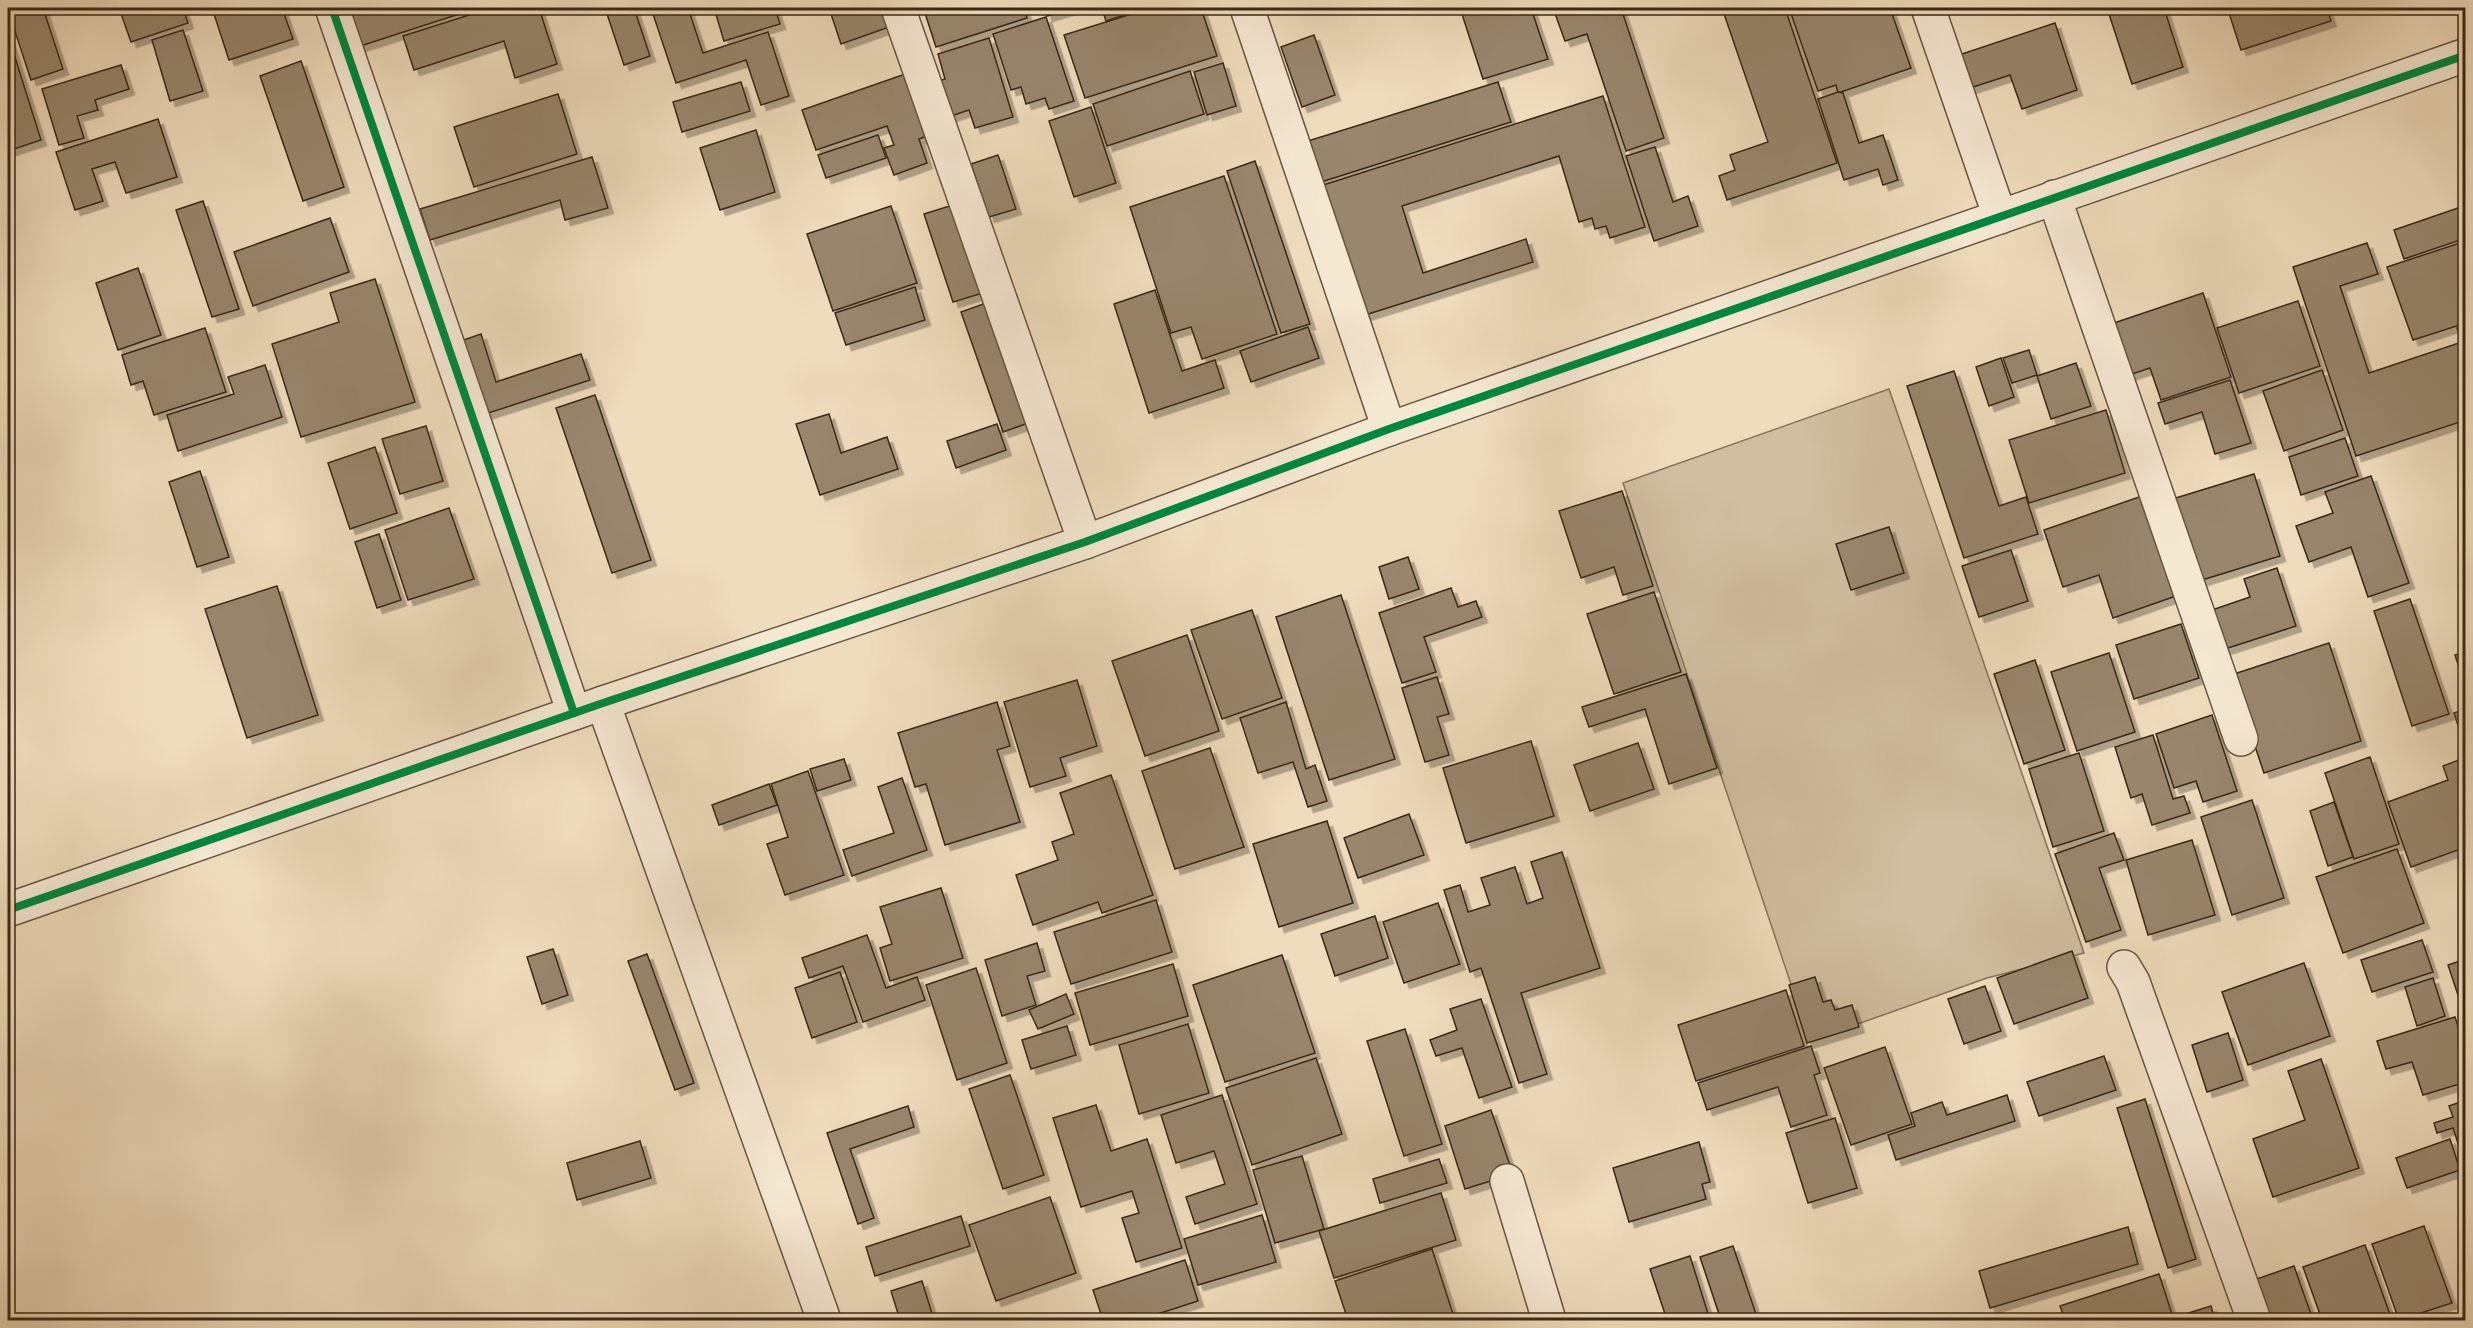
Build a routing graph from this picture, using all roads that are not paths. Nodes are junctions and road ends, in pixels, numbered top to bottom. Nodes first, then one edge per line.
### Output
1 (332, 8) edge
2 (898, 8) edge
3 (1247, 8) edge
4 (1928, 8) edge
5 (2466, 55) edge
6 (2054, 197) junction
7 (2000, 217) junction
8 (1389, 429) junction
9 (1085, 542) junction
10 (588, 708) junction
11 (2241, 739) dead end
12 (8, 910) edge
13 (2124, 967) dead end
14 (1507, 1181) dead end
15 (824, 1320) edge
16 (1550, 1320) edge
17 (2253, 1320) edge

1 - 10 street
2 - 9 street
3 - 8 street
4 - 7 street
5 - 6 street
6 - 7 street
6 - 11 street
7 - 8 street
8 - 9 street
9 - 10 street
10 - 12 street
10 - 15 street
13 - 17 street
14 - 16 street

